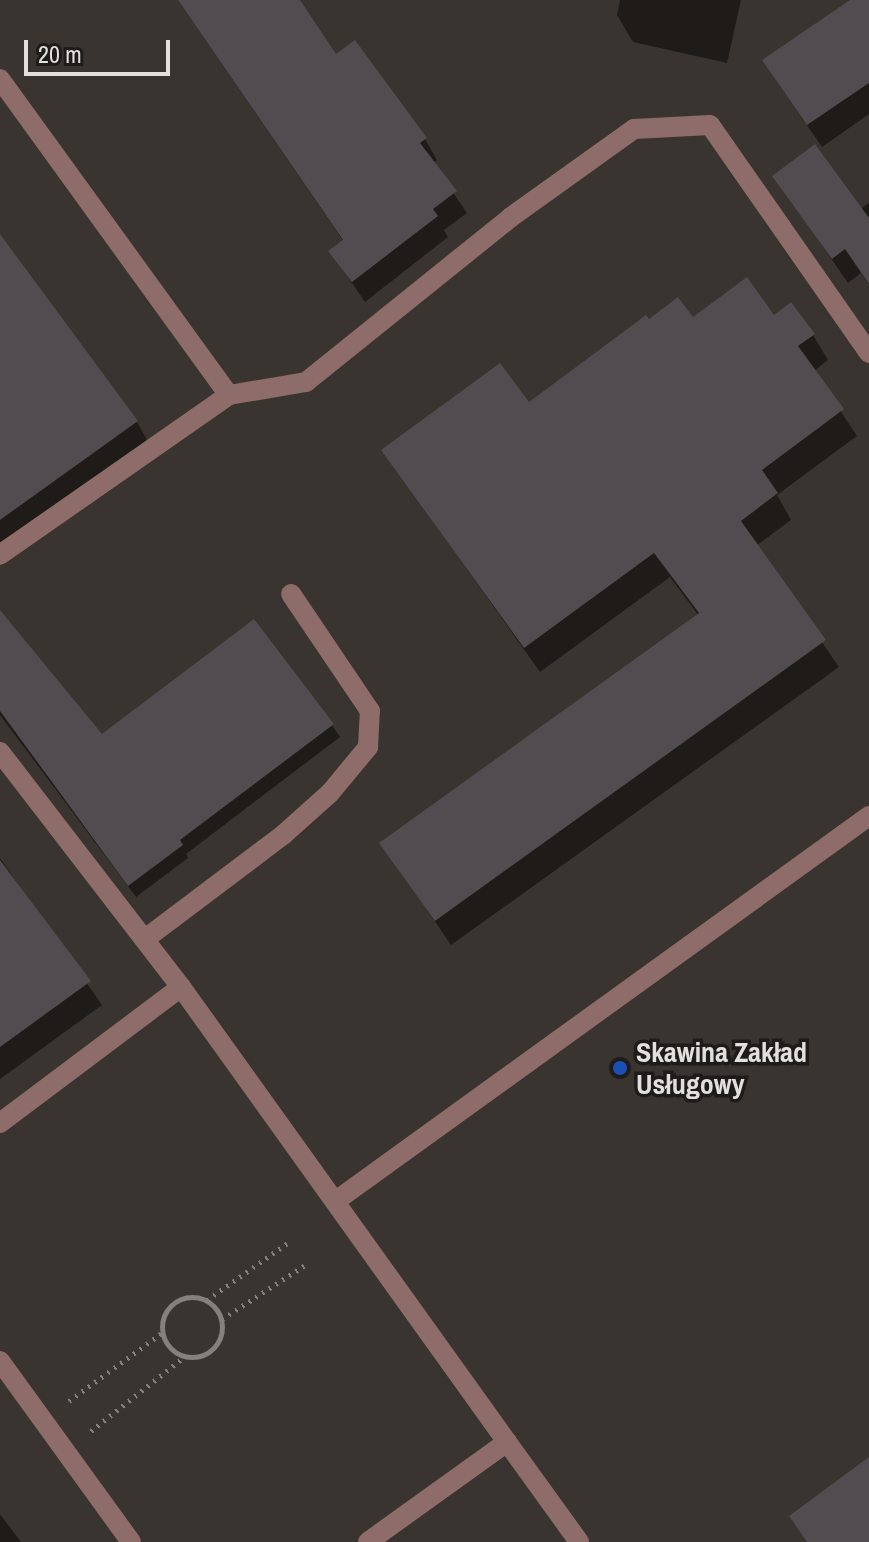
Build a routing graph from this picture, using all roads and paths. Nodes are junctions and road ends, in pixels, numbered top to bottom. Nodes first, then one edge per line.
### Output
1 (0, 79) edge
2 (869, 353) edge
3 (229, 395) junction
4 (0, 555) edge
5 (291, 594) dead end
6 (0, 752) edge
7 (869, 816) edge
8 (145, 939) junction
9 (181, 987) junction
10 (0, 1123) edge
11 (337, 1200) junction
12 (289, 1242) dead end
13 (305, 1265) dead end
14 (207, 1300) junction
15 (222, 1319) junction
16 (162, 1333) junction
17 (184, 1357) junction
18 (0, 1361) edge
19 (42, 1421) junction
20 (507, 1442) junction
21 (65, 1451) junction
22 (131, 1542) edge
23 (368, 1542) edge
24 (579, 1542) edge

1 - 3 street
2 - 3 street
3 - 4 street
5 - 8 street
6 - 8 street
7 - 11 street
8 - 9 street
9 - 10 street
9 - 11 street
11 - 20 street
12 - 14 path
13 - 15 path
14 - 15 path
14 - 16 path
15 - 17 path
16 - 17 path
16 - 19 path
17 - 21 path
18 - 19 street
19 - 21 street
20 - 23 street
20 - 24 street
21 - 22 street

